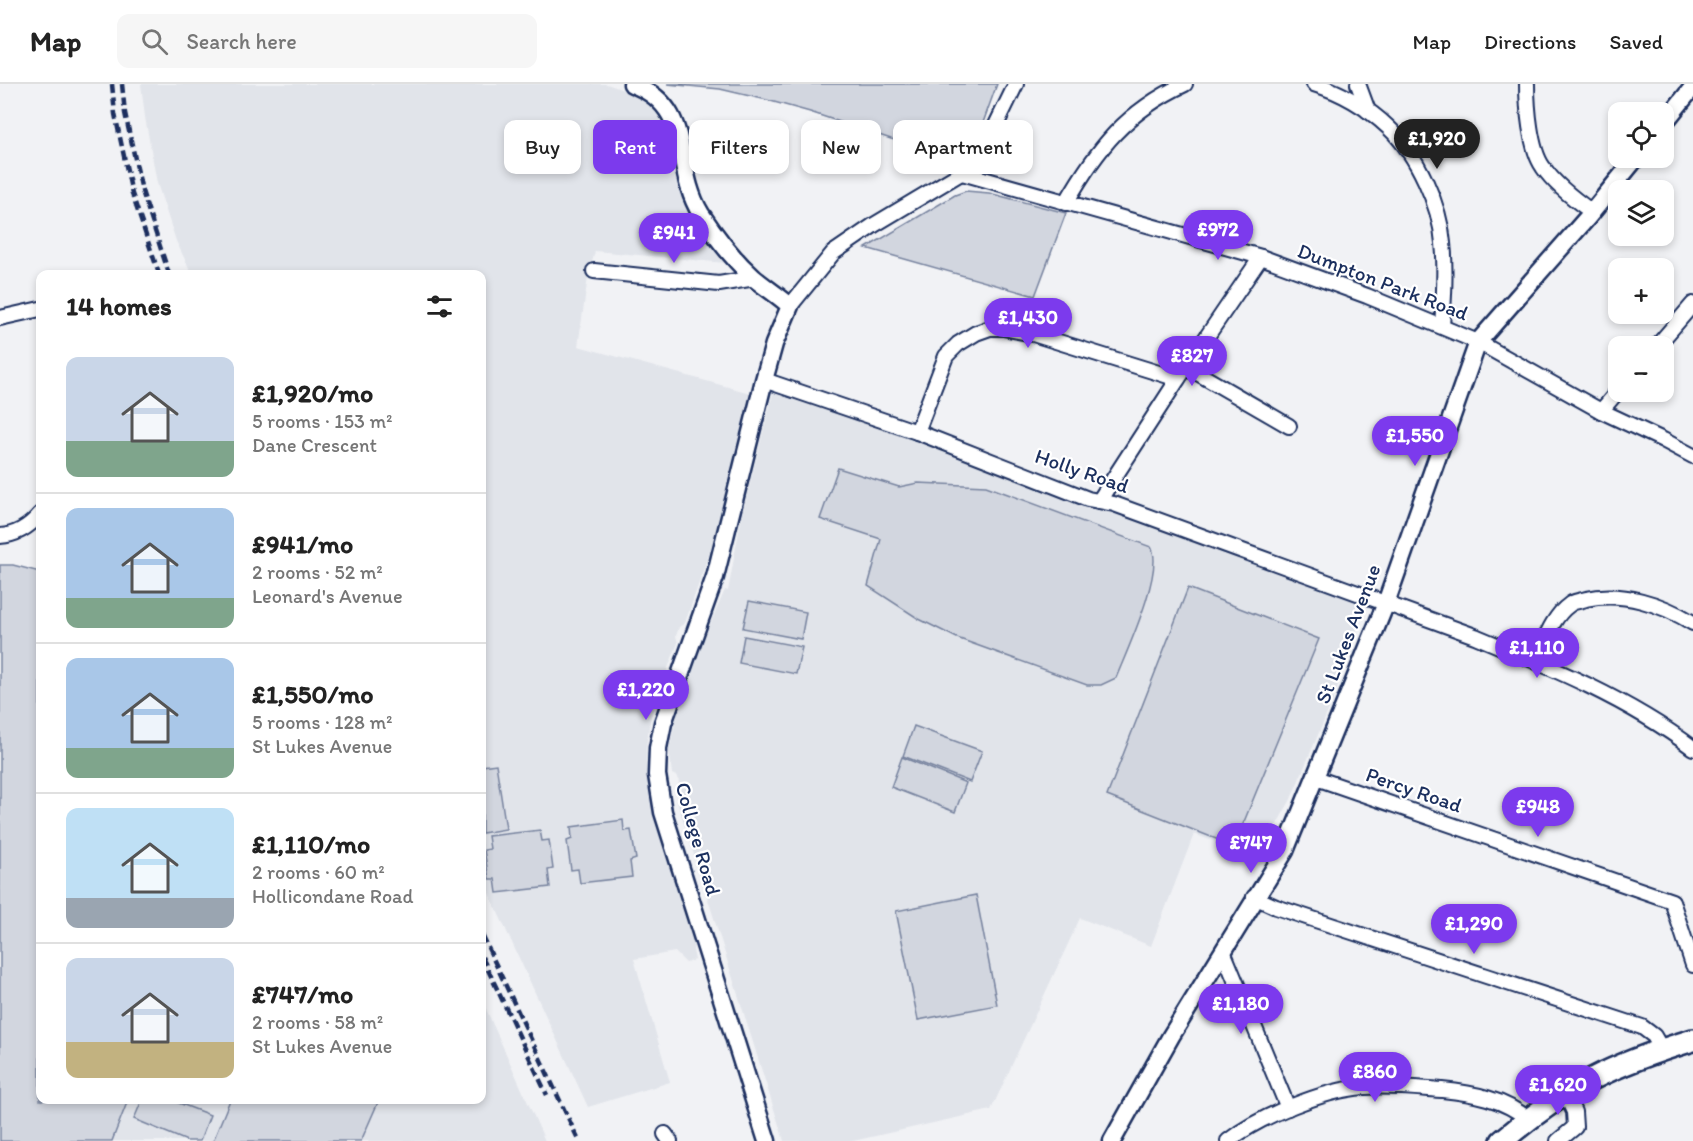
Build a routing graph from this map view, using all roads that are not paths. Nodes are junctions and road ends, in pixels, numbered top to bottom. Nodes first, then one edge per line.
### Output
1 (632, 84) edge
2 (1016, 84) edge
3 (1185, 84) edge
4 (1314, 84) edge
5 (1358, 84) edge
6 (1527, 84) edge
7 (1693, 87) edge
8 (1368, 111) junction
9 (1674, 111) edge
10 (998, 120) edge
11 (1628, 168) edge
12 (960, 174) edge
13 (965, 174) edge
14 (1066, 203) junction
15 (1592, 212) junction
16 (1261, 257) junction
17 (594, 272) dead end
18 (755, 278) junction
19 (1693, 304) edge
20 (790, 306) junction
21 (36, 310) edge
22 (0, 318) edge
23 (1442, 326) junction
24 (1666, 336) edge
25 (1478, 342) junction
26 (1186, 367) junction
27 (1178, 379) junction
28 (764, 380) junction
29 (1609, 402) edge
30 (1601, 411) junction
31 (1289, 426) dead end
32 (917, 432) junction
33 (1693, 456) edge
34 (1099, 501) junction
35 (36, 519) edge
36 (0, 536) edge
37 (1386, 603) junction
38 (1693, 623) edge
39 (1535, 660) junction
40 (1693, 748) edge
41 (1316, 778) junction
42 (1254, 897) junction
43 (1223, 951) junction
44 (1693, 965) edge
45 (1693, 1040) edge
46 (1662, 1050) junction
47 (1565, 1093) junction
48 (1288, 1108) junction
49 (1528, 1119) junction
50 (767, 1141) edge
51 (1112, 1141) edge
52 (1228, 1141) edge
53 (1502, 1141) edge
54 (1558, 1141) edge

1 - 18 street
2 - 10 street, College Road
3 - 14 street
4 - 8 street
5 - 8 street
6 - 15 street
7 - 9 street
8 - 23 street
11 - 15 street, St Lukes Avenue
12 - 20 street, College Road
13 - 14 street, Dumpton Park Road
14 - 16 street, Dumpton Park Road
15 - 25 street, St Lukes Avenue
16 - 23 street, Dumpton Park Road
16 - 26 street
17 - 18 street
18 - 20 street
19 - 24 street
20 - 28 street, College Road
21 - 22 street
23 - 25 street, Dumpton Park Road
25 - 30 street, Dumpton Park Road
25 - 37 street, St Lukes Avenue
26 - 27 street
26 - 31 street
27 - 32 street
27 - 34 street
28 - 32 street, Holly Road
28 - 50 street, College Road
29 - 30 street
30 - 33 street, Dumpton Park Road
32 - 34 street, Holly Road
34 - 37 street, Holly Road
35 - 36 street
37 - 39 street, Holly Road
37 - 41 street, St Lukes Avenue
38 - 39 street
39 - 40 street, Holly Road
41 - 42 street, St Lukes Avenue
41 - 44 street, Percy Road
42 - 43 street, St Lukes Avenue
42 - 46 street
43 - 48 street
43 - 51 street, St Lukes Avenue
45 - 46 main road
46 - 47 main road
47 - 49 main road
47 - 54 street
48 - 49 street
48 - 52 street
49 - 53 main road

